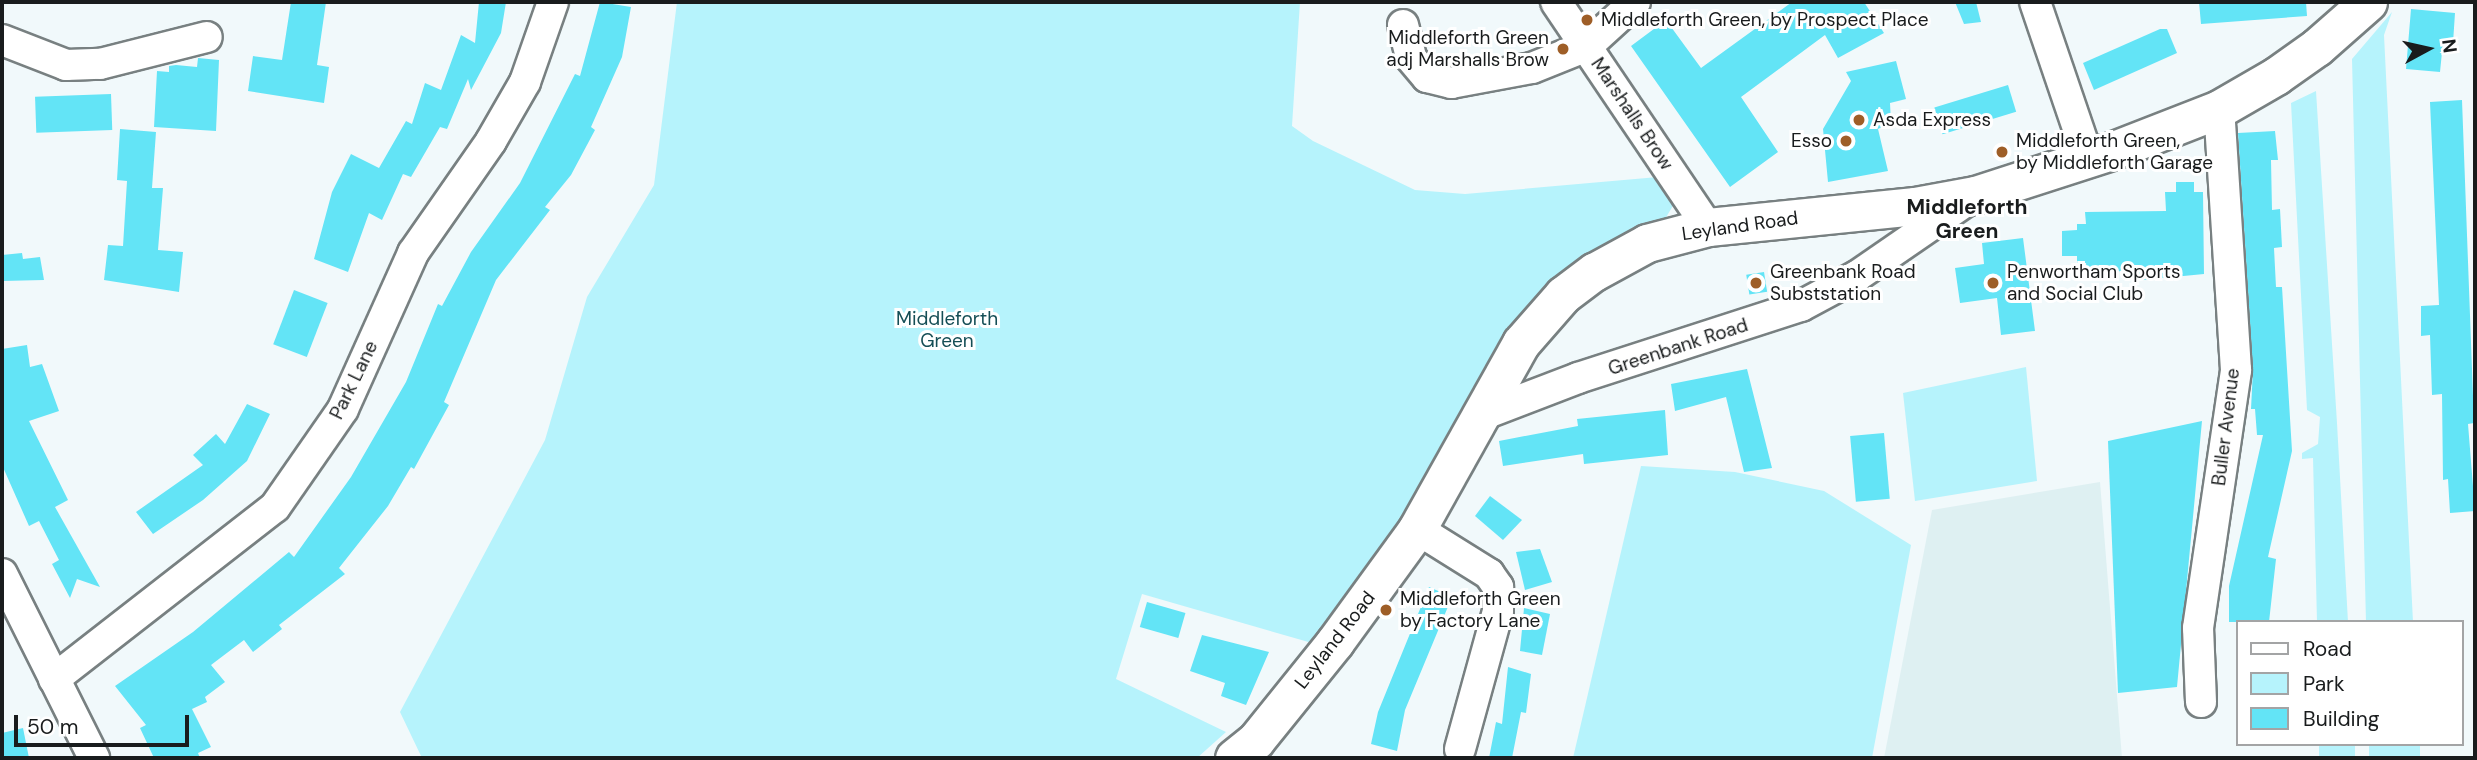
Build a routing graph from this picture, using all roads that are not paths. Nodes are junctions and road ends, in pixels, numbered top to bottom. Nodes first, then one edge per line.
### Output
1 (553, 2) edge
2 (1556, 2) edge
3 (1634, 2) edge
4 (2035, 2) edge
5 (2368, 2) edge
6 (1403, 25) dead end
7 (207, 37) dead end
8 (2, 40) edge
9 (1587, 46) junction
10 (2219, 108) junction
11 (2088, 158) junction
12 (1975, 195) junction
13 (1708, 227) junction
14 (1479, 415) junction
15 (1417, 529) junction
16 (2, 574) edge
17 (10, 607) edge
18 (54, 679) junction
19 (2200, 702) dead end
20 (1460, 749) dead end
21 (1252, 752) edge
22 (94, 758) edge

1 - 18 street, Park Lane
2 - 9 street, Marshalls Brow
3 - 9 street
4 - 11 street
5 - 10 main road, Leyland Road
6 - 9 street
7 - 8 street
9 - 13 street, Marshalls Brow
10 - 11 main road, Leyland Road
10 - 19 street, Buller Avenue
11 - 12 main road, Leyland Road
12 - 13 main road, Leyland Road
12 - 14 street, Greenbank Road
13 - 14 main road, Leyland Road
14 - 15 main road, Leyland Road
15 - 20 street
15 - 21 main road, Leyland Road
16 - 17 street
17 - 18 street
18 - 22 street

